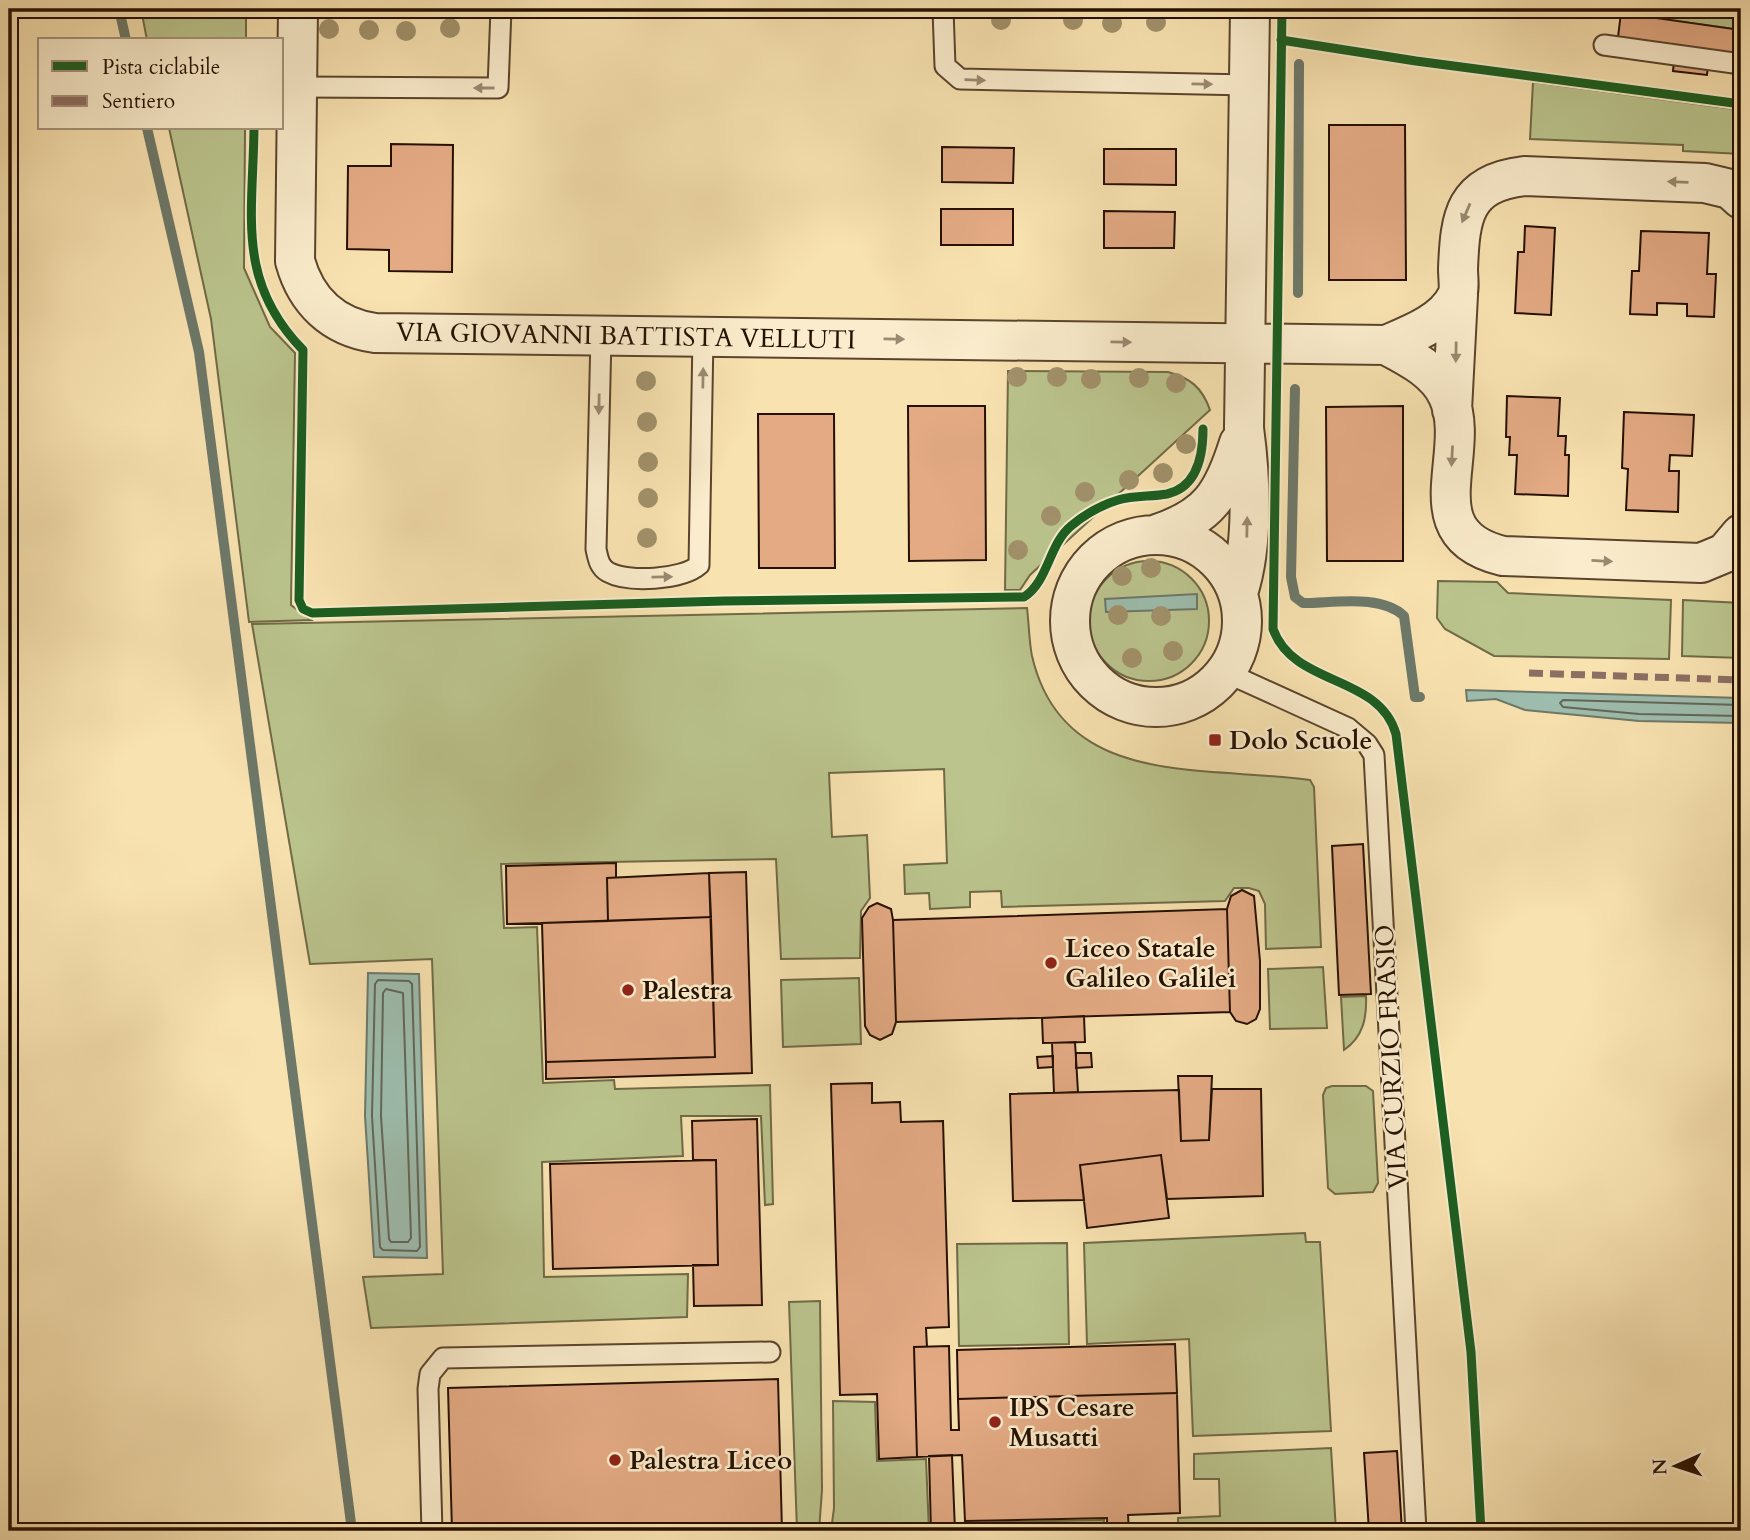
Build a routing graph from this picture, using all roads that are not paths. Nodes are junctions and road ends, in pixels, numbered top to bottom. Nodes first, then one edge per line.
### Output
1 (299, 9) edge
2 (501, 9) edge
3 (943, 9) edge
4 (1250, 9) edge
5 (1605, 45) dead end
6 (1741, 64) edge
7 (1249, 85) junction
8 (297, 87) junction
9 (1741, 199) edge
10 (1458, 295) junction
11 (601, 336) junction
12 (703, 336) junction
13 (1245, 343) junction
14 (1387, 345) junction
15 (1452, 410) junction
16 (1244, 428) junction
17 (1157, 534) junction
18 (1741, 534) edge
19 (1238, 593) junction
20 (1225, 672) junction
21 (771, 1352) dead end
22 (432, 1531) edge
23 (1416, 1531) edge

1 - 8 street, VIA GIOVANNI BATTISTA VELLUTI
2 -> 8 lane
3 -> 7 lane
4 - 7 street
5 - 6 lane
7 - 13 street
8 - 11 street, VIA GIOVANNI BATTISTA VELLUTI
9 -> 10 street
10 - 14 street
10 -> 15 street
11 - 12 street, VIA GIOVANNI BATTISTA VELLUTI
11 -> 12 lane
12 -> 13 street, VIA GIOVANNI BATTISTA VELLUTI
13 - 14 street, VIA GIOVANNI BATTISTA VELLUTI
13 - 16 street
14 - 15 street
15 -> 18 street
16 - 17 street
19 -> 16 street
17 - 19 street
17 - 20 street
19 - 20 street
20 - 23 lane, VIA CURZIO FRASIO
21 - 22 lane

